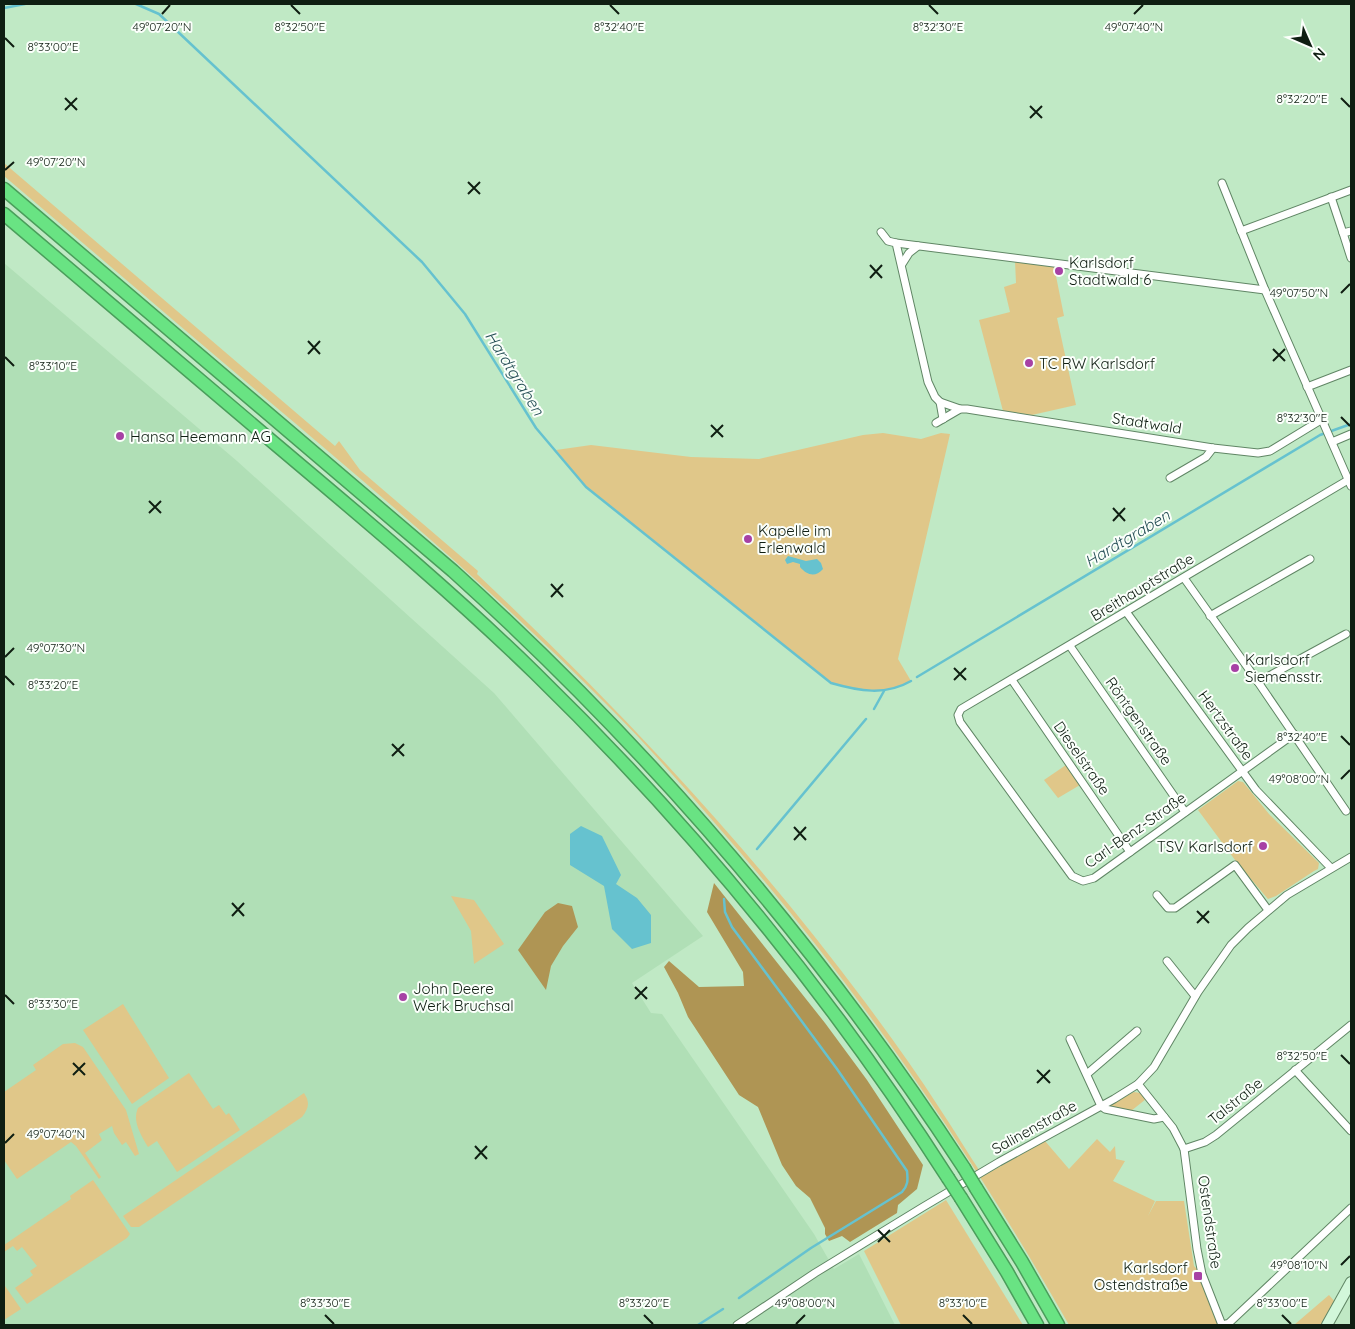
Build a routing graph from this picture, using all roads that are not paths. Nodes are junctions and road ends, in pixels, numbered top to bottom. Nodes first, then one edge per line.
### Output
1 (1222, 182) dead end
2 (4, 189) edge
3 (1351, 190) edge
4 (1331, 197) junction
5 (4, 214) edge
6 (1241, 231) junction
7 (1351, 231) edge
8 (881, 232) dead end
9 (1344, 233) junction
10 (896, 243) junction
11 (918, 246) junction
12 (1351, 258) edge
13 (902, 264) junction
14 (1265, 290) junction
15 (1351, 370) edge
16 (1308, 387) junction
17 (940, 402) junction
18 (960, 409) junction
19 (1321, 420) junction
20 (1351, 434) edge
21 (1331, 441) junction
22 (1213, 448) junction
23 (1170, 478) dead end
24 (1350, 483) edge
25 (1310, 559) dead end
26 (1184, 578) junction
27 (1127, 612) junction
28 (1210, 616) junction
29 (1346, 634) dead end
30 (1070, 646) junction
31 (1012, 680) junction
32 (1258, 682) junction
33 (960, 722) joint
34 (1294, 734) junction
35 (1242, 771) junction
36 (1346, 811) dead end
37 (1185, 812) junction
38 (1130, 852) junction
39 (1351, 857) edge
40 (1331, 868) junction
41 (1158, 895) dead end
42 (1268, 910) junction
43 (1167, 961) dead end
44 (1195, 996) junction
45 (1351, 1025) edge
46 (1137, 1031) dead end
47 (1070, 1039) dead end
48 (1295, 1070) junction
49 (1087, 1074) junction
50 (1138, 1084) junction
51 (1100, 1106) junction
52 (1164, 1117) junction
53 (1351, 1131) edge
54 (1184, 1149) junction
55 (1351, 1208) edge
56 (1351, 1282) edge
57 (737, 1325) edge
58 (1037, 1325) edge
59 (1058, 1325) edge
60 (1222, 1325) edge
61 (1327, 1325) edge

1 - 6 street
2 - 59 highway, bridge
3 - 4 street
4 - 6 street
4 - 9 street
5 - 58 highway, bridge
6 - 14 street
7 - 9 street
8 - 10 street
9 - 12 street
10 - 11 street
10 - 13 street
11 - 13 street
11 - 14 street
13 - 17 street
14 - 16 street
15 - 16 street
16 - 19 street
17 - 18 street, Stadtwald
17 - 18 street
18 - 22 street, Stadtwald
19 - 21 street
19 - 22 street, Stadtwald
20 - 21 street
21 - 24 street
22 - 23 street
24 - 26 street, Breithauptstraße
25 - 28 street
26 - 27 street, Breithauptstraße
26 - 28 street
27 - 30 street, Breithauptstraße
27 - 35 street, Hertzstraße
28 - 32 street
29 - 32 street
30 - 31 street, Breithauptstraße
30 - 37 street, Röntgenstraße
31 - 33 street, Breithauptstraße
31 - 38 street, Dieselstraße
32 - 34 street
33 - 38 street, Carl-Benz-Straße
34 - 35 street, Carl-Benz-Straße
34 - 36 street
35 - 37 street, Carl-Benz-Straße
35 - 40 street, Hertzstraße
37 - 38 street, Carl-Benz-Straße
39 - 40 street, Salinenstraße
40 - 42 street, Salinenstraße
41 - 42 street
42 - 44 street, Salinenstraße
43 - 44 street
44 - 50 street, Salinenstraße
45 - 48 street, Talstraße
46 - 49 street
47 - 49 street, Salinenstraße
48 - 53 street
48 - 54 street, Talstraße
49 - 51 street, Salinenstraße
50 - 51 street, Salinenstraße
50 - 52 street
51 - 52 street
51 - 57 street, Salinenstraße
52 - 54 street
54 - 60 street, Ostendstraße
55 - 60 street
56 - 61 street

